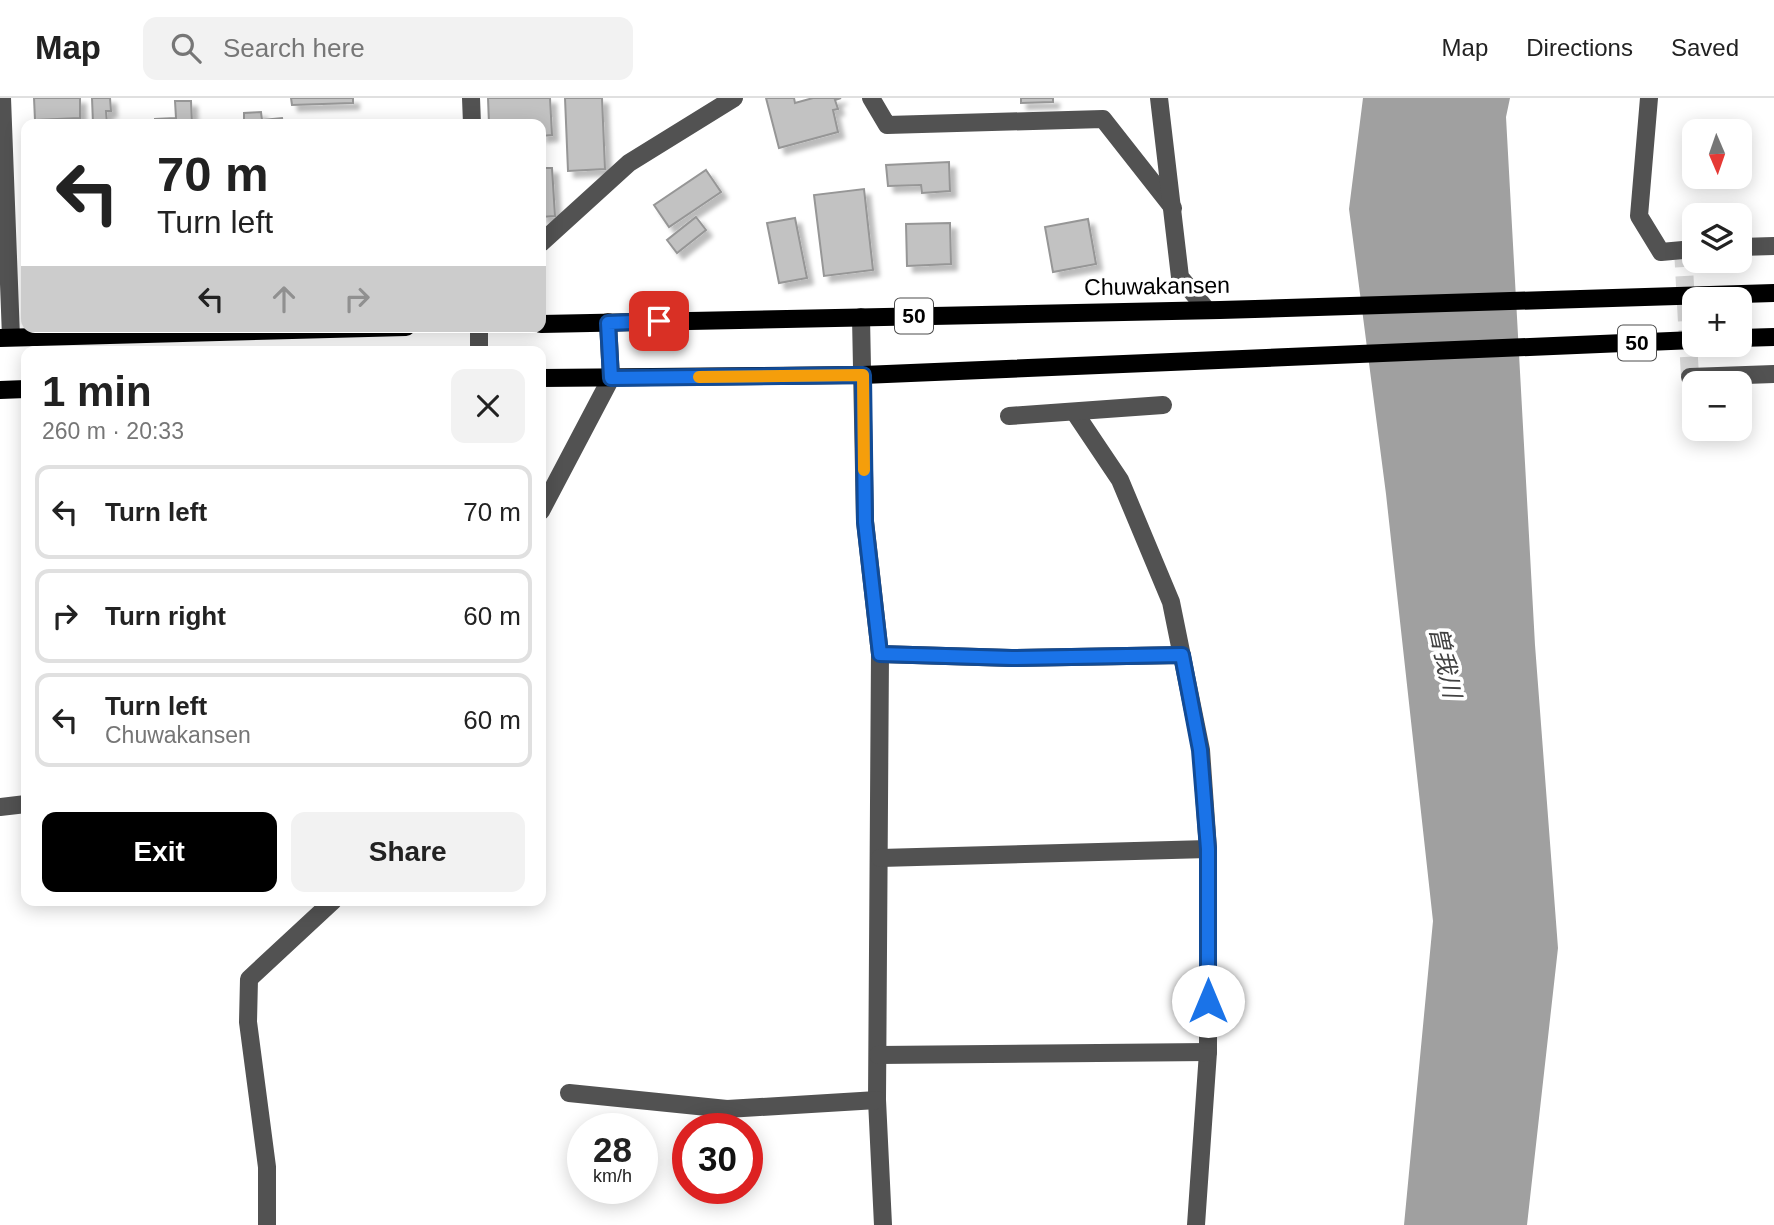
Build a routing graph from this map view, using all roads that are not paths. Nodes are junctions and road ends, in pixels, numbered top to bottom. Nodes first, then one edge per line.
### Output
1 (2, 98) edge
2 (471, 98) edge
3 (734, 98) edge
4 (871, 98) edge
5 (1159, 98) edge
6 (1649, 98) edge
7 (471, 119) edge
8 (1173, 208) junction
9 (546, 238) edge
10 (1774, 246) edge
11 (1752, 247) edge
12 (1682, 250) edge
13 (1774, 293) edge
14 (1213, 309) junction
15 (861, 317) junction
16 (608, 323) junction
17 (546, 324) edge
18 (188, 333) edge
19 (1774, 337) edge
20 (6, 338) edge
21 (1752, 338) edge
22 (1682, 341) edge
23 (1774, 374) edge
24 (863, 375) junction
25 (1752, 375) edge
26 (546, 378) edge
27 (611, 378) junction
28 (21, 389) edge
29 (0, 390) edge
30 (1163, 405) dead end
31 (1075, 413) junction
32 (1009, 416) dead end
33 (546, 502) edge
34 (880, 654) junction
35 (1182, 655) junction
36 (21, 805) edge
37 (0, 807) edge
38 (1208, 849) junction
39 (880, 858) junction
40 (328, 906) edge
41 (1208, 1052) junction
42 (878, 1055) junction
43 (569, 1093) dead end
44 (877, 1100) junction
45 (267, 1225) edge
46 (883, 1225) edge
47 (1195, 1225) edge

1 - 20 street
2 - 7 street
3 - 9 street
4 - 8 street
5 - 8 street
6 - 12 street
8 - 14 street
10 - 11 street
13 - 14 main road, Chuwakansen / 50
14 - 15 main road, Chuwakansen / 50
15 - 16 main road, Chuwakansen / 50
15 - 24 street
16 - 17 main road, Chuwakansen / 50
16 - 27 street
18 - 20 main road
19 - 21 main road
22 - 24 main road, 50
23 - 25 street
24 - 27 main road, 50
24 - 34 street
26 - 27 main road, 50
27 - 33 street
28 - 29 main road
30 - 31 street
31 - 32 street
31 - 35 street
34 - 35 street
34 - 39 street
35 - 38 street
36 - 37 street
38 - 39 street
38 - 41 street
39 - 42 street
40 - 45 street
41 - 42 street
41 - 47 street
42 - 44 street
43 - 44 street
44 - 46 street

